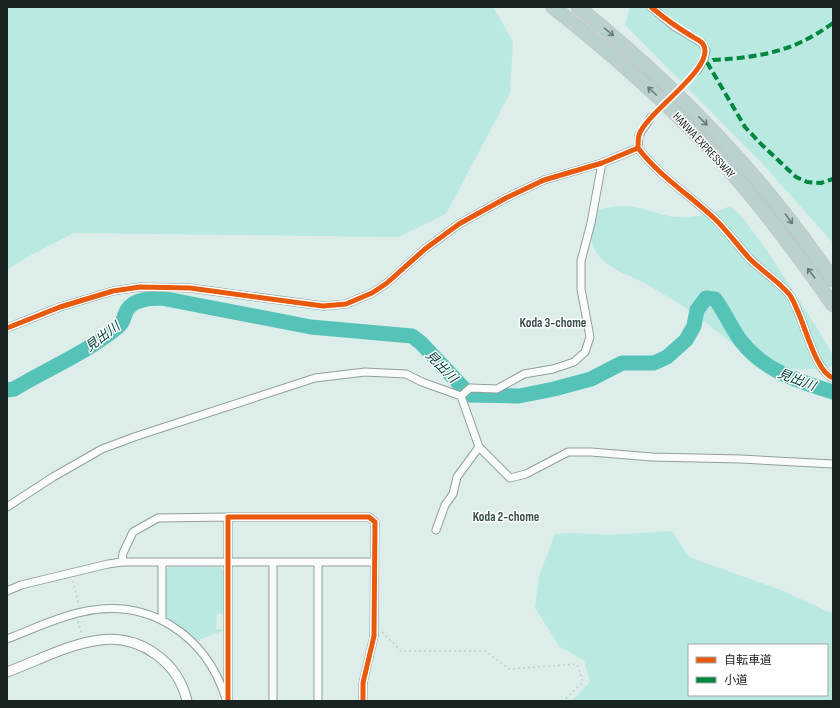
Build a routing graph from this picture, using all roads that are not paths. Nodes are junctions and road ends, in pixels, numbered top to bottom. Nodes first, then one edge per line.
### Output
1 (553, 7) edge
2 (578, 7) edge
3 (651, 7) edge
4 (697, 71) tunnel mouth
5 (651, 117) tunnel mouth
6 (638, 148) junction
7 (602, 163) junction
8 (833, 280) edge
9 (833, 305) edge
10 (7, 328) edge
11 (833, 378) edge
12 (461, 396) junction
13 (479, 447) junction
14 (833, 464) edge
15 (7, 507) edge
16 (228, 517) junction
17 (436, 530) dead end
18 (122, 562) junction
19 (162, 562) junction
20 (228, 562) junction
21 (273, 562) junction
22 (318, 562) junction
23 (374, 562) junction
24 (7, 591) edge
25 (162, 620) junction
26 (7, 639) edge
27 (7, 672) edge
28 (187, 701) edge
29 (227, 701) edge
30 (273, 701) edge
31 (318, 701) edge
32 (363, 701) edge

9 -> 1 highway, HANWA EXPRESSWAY
2 -> 8 highway, HANWA EXPRESSWAY
3 - 4 street
5 - 6 street
6 - 7 street
6 - 11 street
7 - 10 street
7 - 12 street
12 - 13 street
12 - 15 street
13 - 14 street
13 - 17 street
16 - 18 street
16 - 20 street
16 - 23 street
18 - 19 street
18 - 24 street
19 - 20 street
19 - 25 street
20 - 21 street
20 - 29 street
21 - 22 street
21 - 30 street
22 - 23 street
22 - 31 street
23 - 32 street
25 - 26 street
25 - 29 street
27 - 28 street

